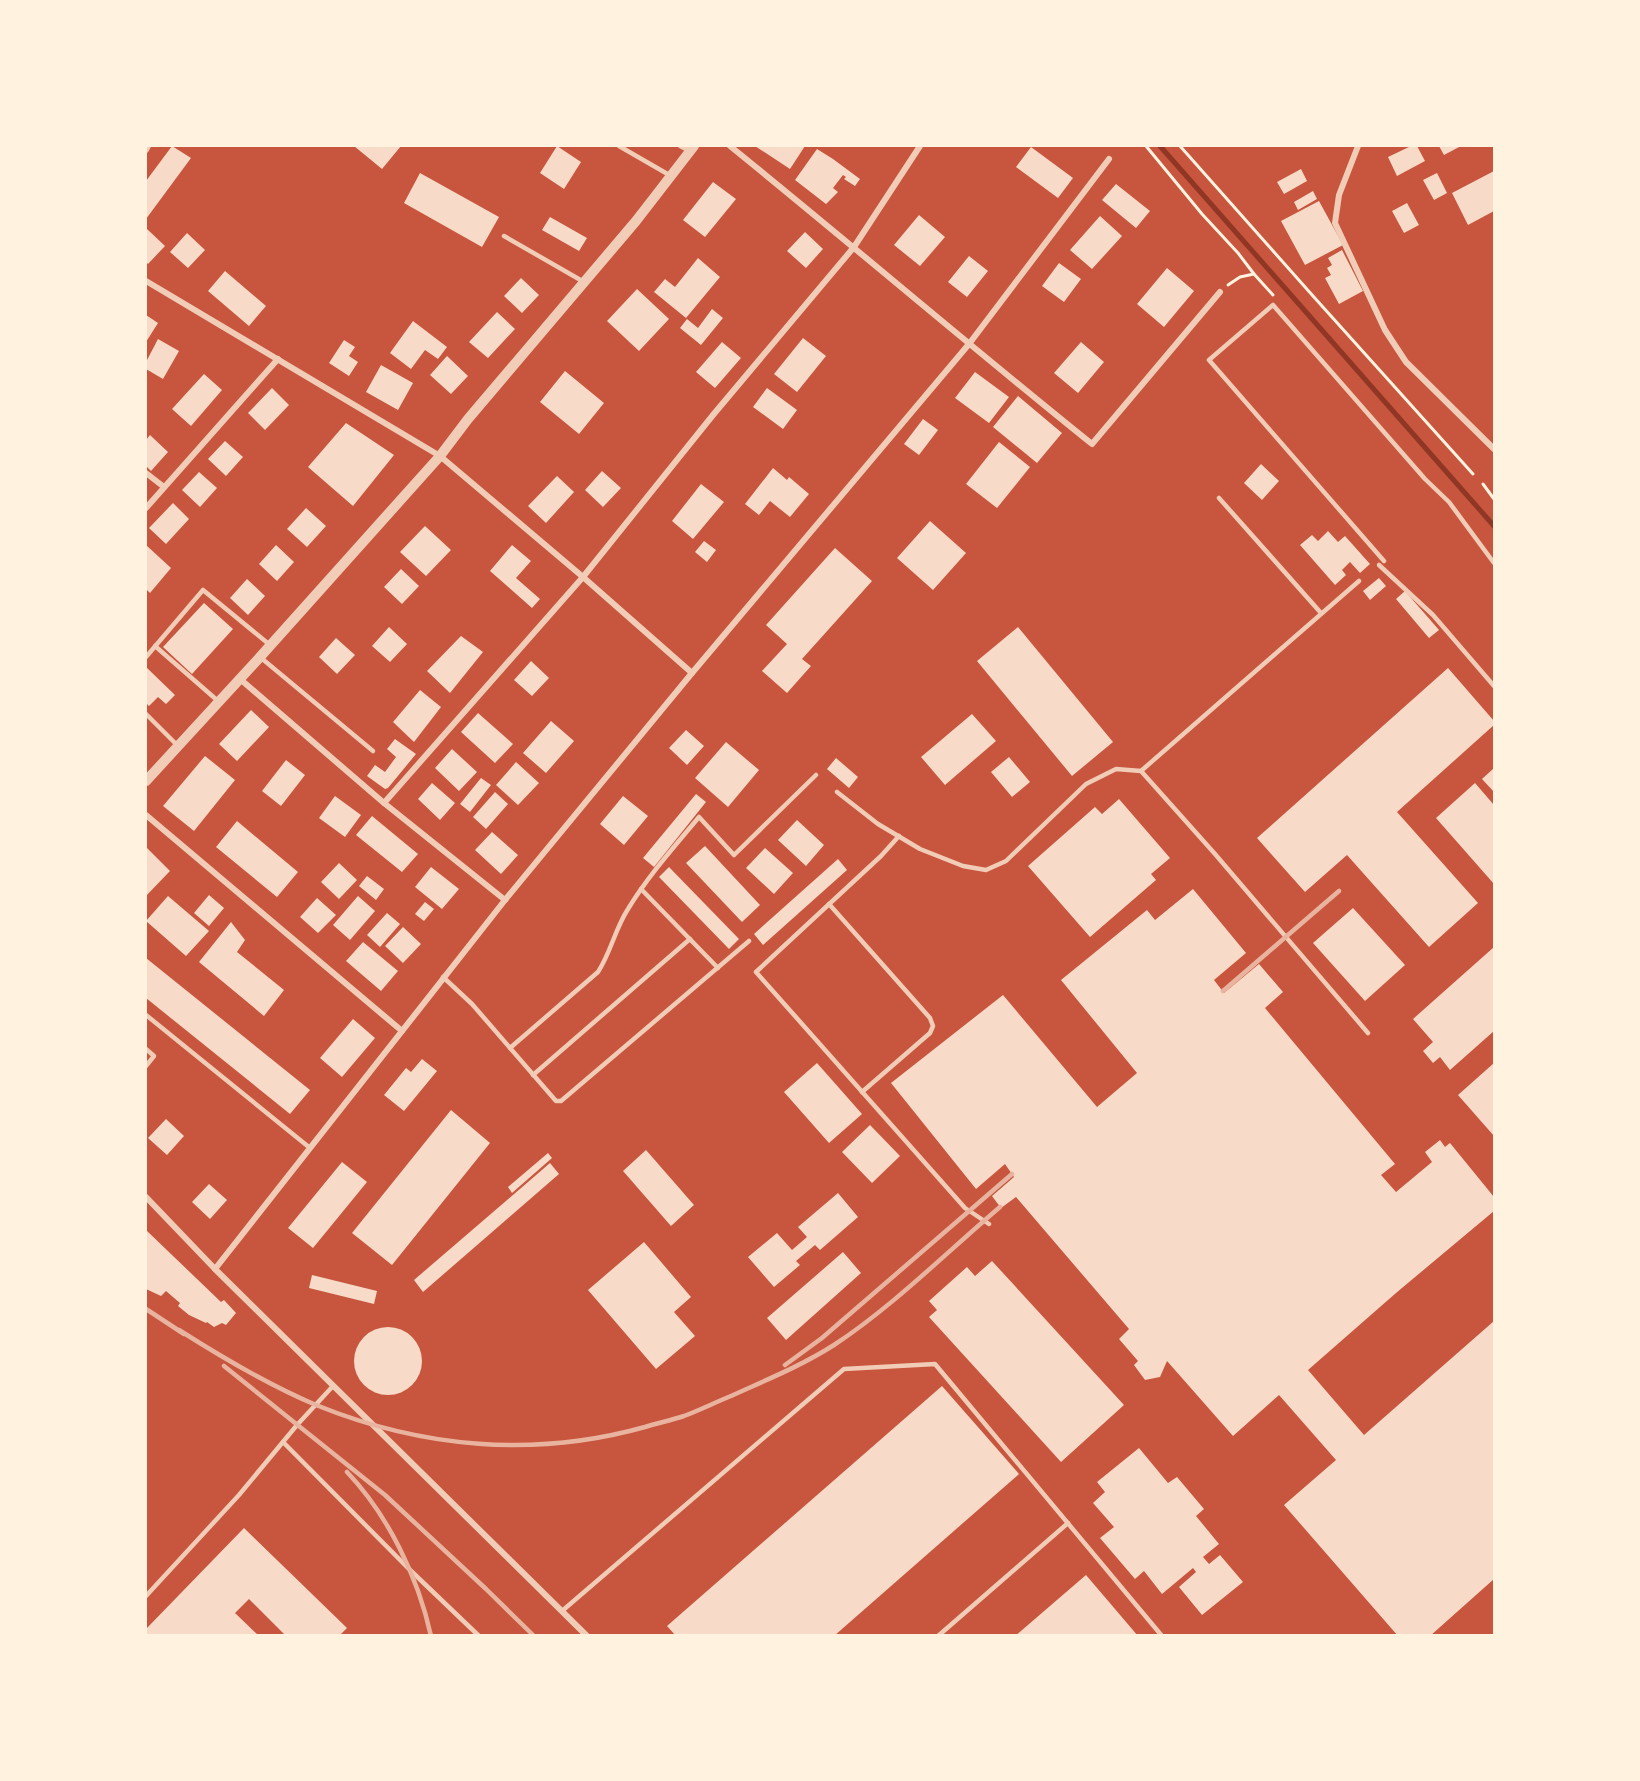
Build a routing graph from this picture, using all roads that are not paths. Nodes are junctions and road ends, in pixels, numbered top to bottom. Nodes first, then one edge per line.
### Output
1 (148, 146) edge
2 (619, 146) edge
3 (680, 146) edge
4 (730, 146) edge
5 (920, 146) edge
6 (1358, 146) edge
7 (692, 148) edge
8 (146, 150) edge
9 (1109, 159) dead end
10 (671, 176) junction
11 (504, 236) dead end
12 (854, 247) junction
13 (146, 281) edge
14 (584, 282) junction
15 (1220, 292) road end
16 (969, 345) junction
17 (278, 358) junction
18 (1494, 449) edge
19 (440, 456) junction
20 (146, 473) edge
21 (164, 487) junction
22 (1218, 498) dead end
23 (146, 508) edge
24 (1384, 561) dead end
25 (1494, 563) edge
26 (1379, 565) dead end
27 (583, 577) junction
28 (1359, 580) dead end
29 (1321, 613) junction
30 (271, 645) junction
31 (155, 646) junction
32 (146, 657) edge
33 (260, 657) junction
34 (692, 672) junction
35 (240, 679) junction
36 (1494, 686) edge
37 (218, 701) junction
38 (146, 714) edge
39 (178, 746) junction
40 (373, 751) dead end
41 (1141, 771) junction
42 (816, 775) dead end
43 (146, 781) edge
44 (837, 792) dead end
45 (384, 803) junction
46 (146, 815) edge
47 (899, 836) junction
48 (641, 889) junction
49 (505, 900) junction
50 (829, 904) junction
51 (690, 939) junction
52 (749, 941) dead end
53 (718, 968) junction
54 (443, 977) junction
55 (146, 1015) edge
56 (402, 1031) junction
57 (1368, 1034) dead end
58 (510, 1048) junction
59 (146, 1049) edge
60 (146, 1066) edge
61 (533, 1076) junction
62 (862, 1092) junction
63 (310, 1148) junction
64 (146, 1197) edge
65 (989, 1224) dead end
66 (215, 1269) junction
67 (333, 1386) junction
68 (283, 1442) junction
69 (1068, 1523) junction
70 (146, 1596) edge
71 (562, 1611) junction
72 (479, 1635) edge
73 (587, 1635) edge
74 (938, 1635) edge
75 (1162, 1635) edge

1 - 8 street
2 - 10 lane
3 - 7 lane
4 - 12 street
5 - 12 street
6 - 18 street
7 - 10 street
9 - 16 street
10 - 14 street
11 - 14 lane
12 - 16 street
12 - 27 street
13 - 17 street
14 - 19 street
15 - 16 street
16 - 34 street
17 - 19 street
17 - 21 street
19 - 27 street
19 - 30 street
20 - 21 street
21 - 23 street
22 - 29 lane
24 - 25 lane
26 - 36 lane
27 - 34 street
27 - 45 street
28 - 29 lane
29 - 41 lane
30 - 31 lane
30 - 33 street
31 - 32 lane
31 - 37 lane
33 - 35 street
33 - 40 lane
34 - 49 street
35 - 37 street
35 - 45 street
37 - 39 street
38 - 39 lane
39 - 43 street
41 - 47 lane
41 - 57 lane
42 - 48 lane
44 - 47 lane
45 - 49 street
46 - 56 street
47 - 50 lane
48 - 51 lane
48 - 58 lane
49 - 54 street
50 - 62 lane
50 - 62 lane
51 - 53 lane
51 - 61 lane
52 - 53 lane
53 - 61 lane
54 - 56 street
54 - 58 lane
55 - 63 lane
56 - 63 street
58 - 61 lane
59 - 60 lane
62 - 65 lane
63 - 66 street
64 - 66 street
66 - 67 street
67 - 68 lane
67 - 71 street
68 - 70 lane
68 - 72 lane
69 - 71 lane
69 - 74 lane
69 - 75 lane
71 - 73 street

